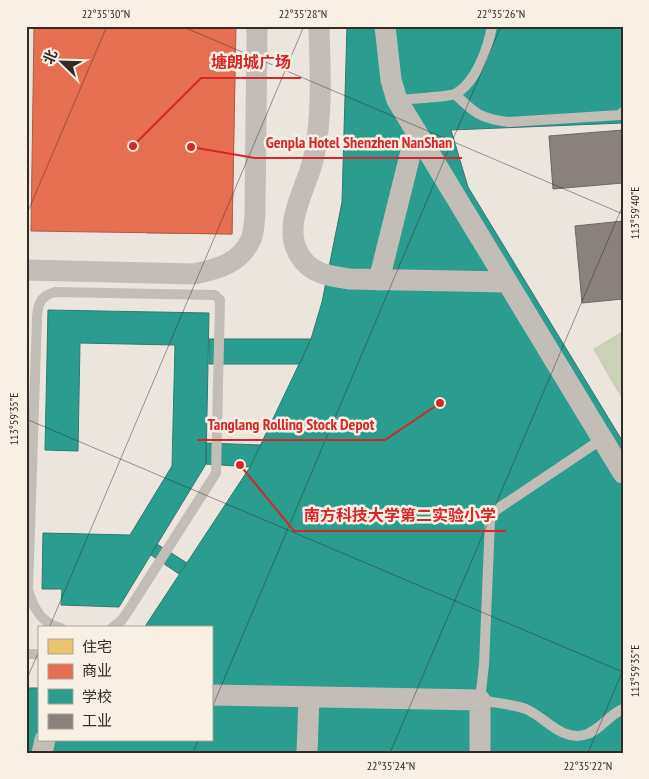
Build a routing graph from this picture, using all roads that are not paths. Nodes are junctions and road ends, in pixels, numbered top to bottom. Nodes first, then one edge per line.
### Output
1 (257, 26) edge
2 (319, 26) edge
3 (385, 26) edge
4 (492, 26) edge
5 (455, 94) junction
6 (397, 100) junction
7 (623, 112) edge
8 (416, 132) junction
9 (26, 270) edge
10 (379, 280) junction
11 (507, 282) junction
12 (602, 439) junction
13 (623, 474) edge
14 (55, 626) edge
15 (114, 626) edge
16 (212, 695) edge
17 (309, 697) junction
18 (480, 700) junction
19 (623, 709) edge
20 (307, 753) edge
21 (480, 753) edge

1 - 9 street
2 - 10 street
3 - 6 street
4 - 5 lane
5 - 6 lane
5 - 7 lane
6 - 8 street
8 - 10 street
8 - 11 street
10 - 11 street
11 - 12 street
12 - 13 street
12 - 18 lane
14 - 15 lane
16 - 17 street
17 - 18 street
17 - 20 street
18 - 19 lane
18 - 21 street

